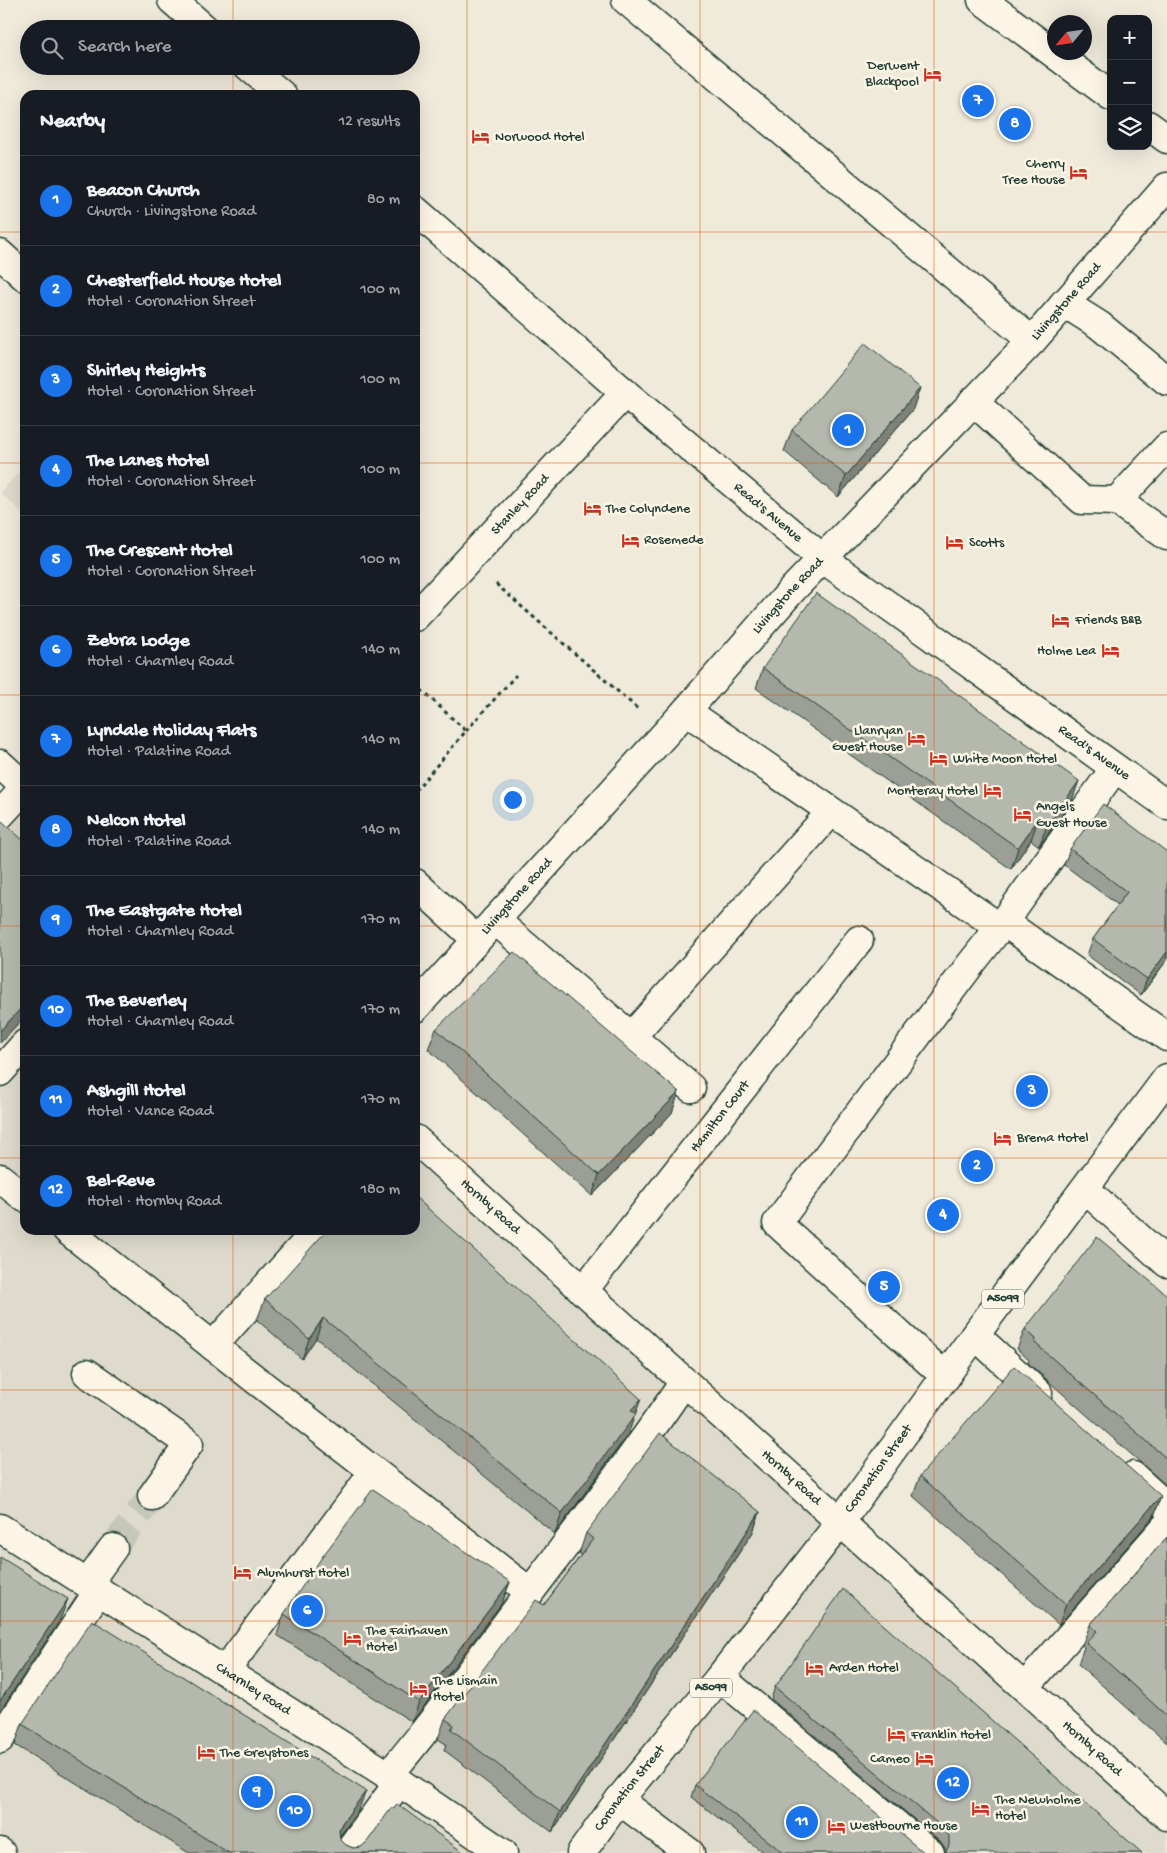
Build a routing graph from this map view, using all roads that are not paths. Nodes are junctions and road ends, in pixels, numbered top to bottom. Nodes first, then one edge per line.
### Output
1 (172, 0) edge
2 (626, 0) edge
3 (982, 0) edge
4 (195, 20) edge
5 (259, 75) edge
6 (276, 90) edge
7 (1107, 93) edge
8 (1152, 128) edge
9 (1167, 139) edge
10 (1167, 187) edge
11 (420, 214) edge
12 (0, 254) edge
13 (20, 272) edge
14 (1064, 303) junction
15 (1032, 341) junction
16 (1167, 381) edge
17 (625, 393) junction
18 (973, 401) junction
19 (1167, 447) edge
20 (1117, 501) junction
21 (1167, 536) edge
22 (822, 558) junction
23 (420, 612) edge
24 (686, 711) junction
25 (0, 764) edge
26 (1115, 768) junction
27 (20, 783) edge
28 (20, 793) edge
29 (1167, 805) edge
30 (830, 812) junction
31 (0, 815) edge
32 (420, 886) edge
33 (1002, 924) junction
34 (486, 930) junction
35 (859, 940) dead end
36 (420, 1003) edge
37 (631, 1037) junction
38 (1167, 1037) edge
39 (20, 1050) edge
40 (0, 1072) edge
41 (1167, 1078) edge
42 (690, 1088) dead end
43 (420, 1144) edge
44 (0, 1178) edge
45 (1084, 1189) junction
46 (20, 1194) edge
47 (82, 1235) edge
48 (313, 1235) edge
49 (1167, 1263) edge
50 (583, 1291) junction
51 (975, 1336) junction
52 (213, 1346) junction
53 (87, 1374) dead end
54 (946, 1377) junction
55 (684, 1382) junction
56 (1055, 1408) edge
57 (1114, 1461) edge
58 (374, 1472) junction
59 (152, 1496) tunnel mouth
60 (1167, 1507) edge
61 (841, 1521) junction
62 (1167, 1525) edge
63 (0, 1528) edge
64 (113, 1548) tunnel mouth
65 (93, 1587) junction
66 (530, 1592) junction
67 (225, 1671) junction
68 (720, 1677) junction
69 (1025, 1687) junction
70 (0, 1739) edge
71 (393, 1779) junction
72 (620, 1800) junction
73 (1167, 1816) edge
74 (347, 1853) edge
75 (503, 1853) edge
76 (581, 1853) edge
77 (690, 1853) edge
78 (930, 1853) edge

1 - 4 street
2 - 15 street
3 - 7 street
5 - 6 street
8 - 9 street
10 - 14 street, Livingstone Road
11 - 17 street, Read's Avenue
12 - 13 street
14 - 15 street, Livingstone Road
14 - 16 street
15 - 18 street, Livingstone Road
17 - 22 street, Read's Avenue
17 - 23 street, Stanley Road
18 - 20 street
18 - 22 street, Livingstone Road
19 - 20 street
20 - 21 street
22 - 24 street, Livingstone Road
22 - 26 street, Read's Avenue
24 - 30 street
24 - 34 street, Livingstone Road
25 - 27 street
26 - 29 street, Read's Avenue
26 - 33 street
28 - 31 street
30 - 33 street
30 - 37 street
32 - 34 street
33 - 38 street
33 - 54 street
34 - 36 street, Livingstone Road
34 - 37 street
35 - 50 street, Hamilton Court
37 - 42 street
39 - 40 street
41 - 45 street, Coronation Street / A5099
43 - 50 street, Hornby Road
44 - 46 street
45 - 49 street
45 - 51 street, Coronation Street / A5099
47 - 52 street
48 - 52 street
50 - 55 street, Hornby Road
51 - 54 street, Coronation Street / A5099
51 - 56 street
52 - 58 street
53 - 59 street
54 - 61 street, Coronation Street / A5099
55 - 61 street, Hornby Road
55 - 66 street
57 - 60 street
58 - 66 street
58 - 67 street
61 - 68 street, Coronation Street / A5099
61 - 69 street, Hornby Road
62 - 69 street
63 - 65 street, Charnley Road
64 - 65 street
65 - 67 street, Charnley Road
65 - 70 street
66 - 71 street
67 - 71 street, Charnley Road
68 - 72 street, Coronation Street / A5099
68 - 78 street
69 - 73 street, Hornby Road
71 - 74 street
71 - 75 street, Charnley Road
72 - 76 street, Coronation Street / A5099
72 - 77 street

